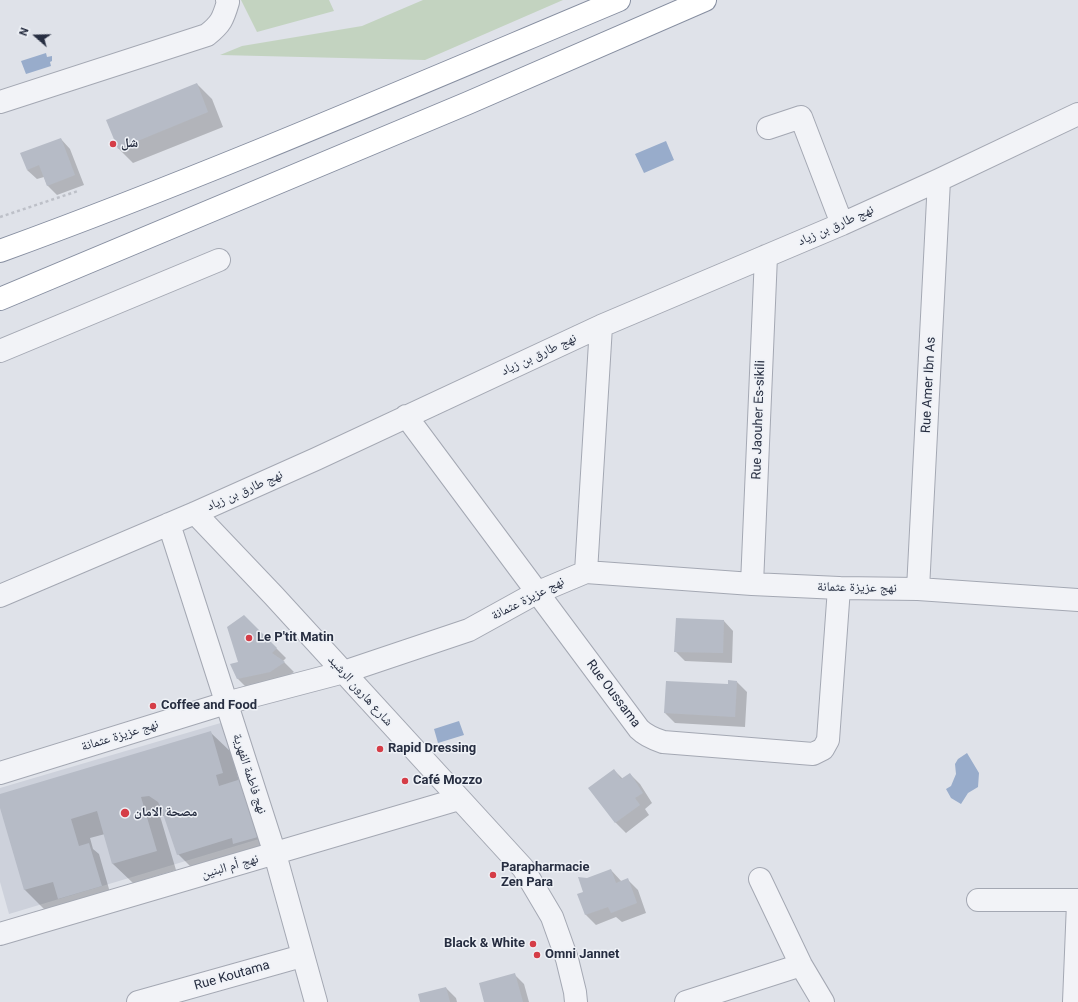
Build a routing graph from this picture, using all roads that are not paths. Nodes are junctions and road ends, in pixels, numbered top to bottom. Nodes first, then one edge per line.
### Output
1 (227, 0) edge
2 (619, 0) edge
3 (705, 0) edge
4 (0, 102) edge
5 (1078, 114) edge
6 (768, 128) dead end
7 (939, 180) junction
8 (842, 224) junction
9 (0, 251) edge
10 (766, 256) junction
11 (219, 260) dead end
12 (0, 299) edge
13 (601, 326) junction
14 (0, 351) edge
15 (406, 416) junction
16 (195, 513) junction
17 (169, 524) junction
18 (586, 572) junction
19 (752, 584) junction
20 (838, 588) junction
21 (918, 589) junction
22 (536, 593) junction
23 (0, 596) edge
24 (1078, 600) edge
25 (344, 672) junction
26 (226, 703) junction
27 (0, 773) edge
28 (459, 799) junction
29 (275, 854) junction
30 (760, 879) dead end
31 (978, 900) dead end
32 (1078, 900) edge
33 (1078, 903) edge
34 (1, 931) edge
35 (302, 956) junction
36 (801, 964) junction
37 (138, 1002) edge
38 (316, 1002) edge
39 (576, 1002) edge
40 (686, 1002) edge
41 (823, 1002) edge
42 (1074, 1002) edge

1 - 4 street
2 - 9 highway
3 - 12 highway
5 - 7 street, نهج طارق بن زياد
6 - 8 street
7 - 8 street, نهج طارق بن زياد
7 - 21 street, Rue Amer Ibn As
8 - 10 street, نهج طارق بن زياد
10 - 13 street, نهج طارق بن زياد
10 - 19 street, Rue Jaouher Es-sikili
11 - 14 street
13 - 15 street, نهج طارق بن زياد
13 - 18 street
15 - 16 street, نهج طارق بن زياد
15 - 22 street, Rue Oussama
16 - 17 street, نهج طارق بن زياد
16 - 25 street, شارع هارون الرشيد
17 - 23 street, نهج طارق بن زياد
17 - 26 street, نهج فاطمة الفهرية
18 - 19 street, نهج عزيزة عثمانة
18 - 22 street, نهج عزيزة عثمانة
19 - 20 street, نهج عزيزة عثمانة
20 - 21 street, نهج عزيزة عثمانة
20 - 22 street, Rue Oussama
21 - 24 street, نهج عزيزة عثمانة
22 - 25 street, نهج عزيزة عثمانة
25 - 26 street, نهج عزيزة عثمانة
25 - 28 street, شارع هارون الرشيد
26 - 27 street, نهج عزيزة عثمانة
26 - 29 street, نهج فاطمة الفهرية
28 - 29 street, نهج أم البنين
28 - 39 street, شارع هارون الرشيد
29 - 34 street, نهج أم البنين
29 - 35 street, نهج فاطمة الفهرية
30 - 36 street
31 - 32 street
33 - 42 street
35 - 37 street, Rue Koutama
35 - 38 street, نهج فاطمة الفهرية
36 - 40 street
36 - 41 street

